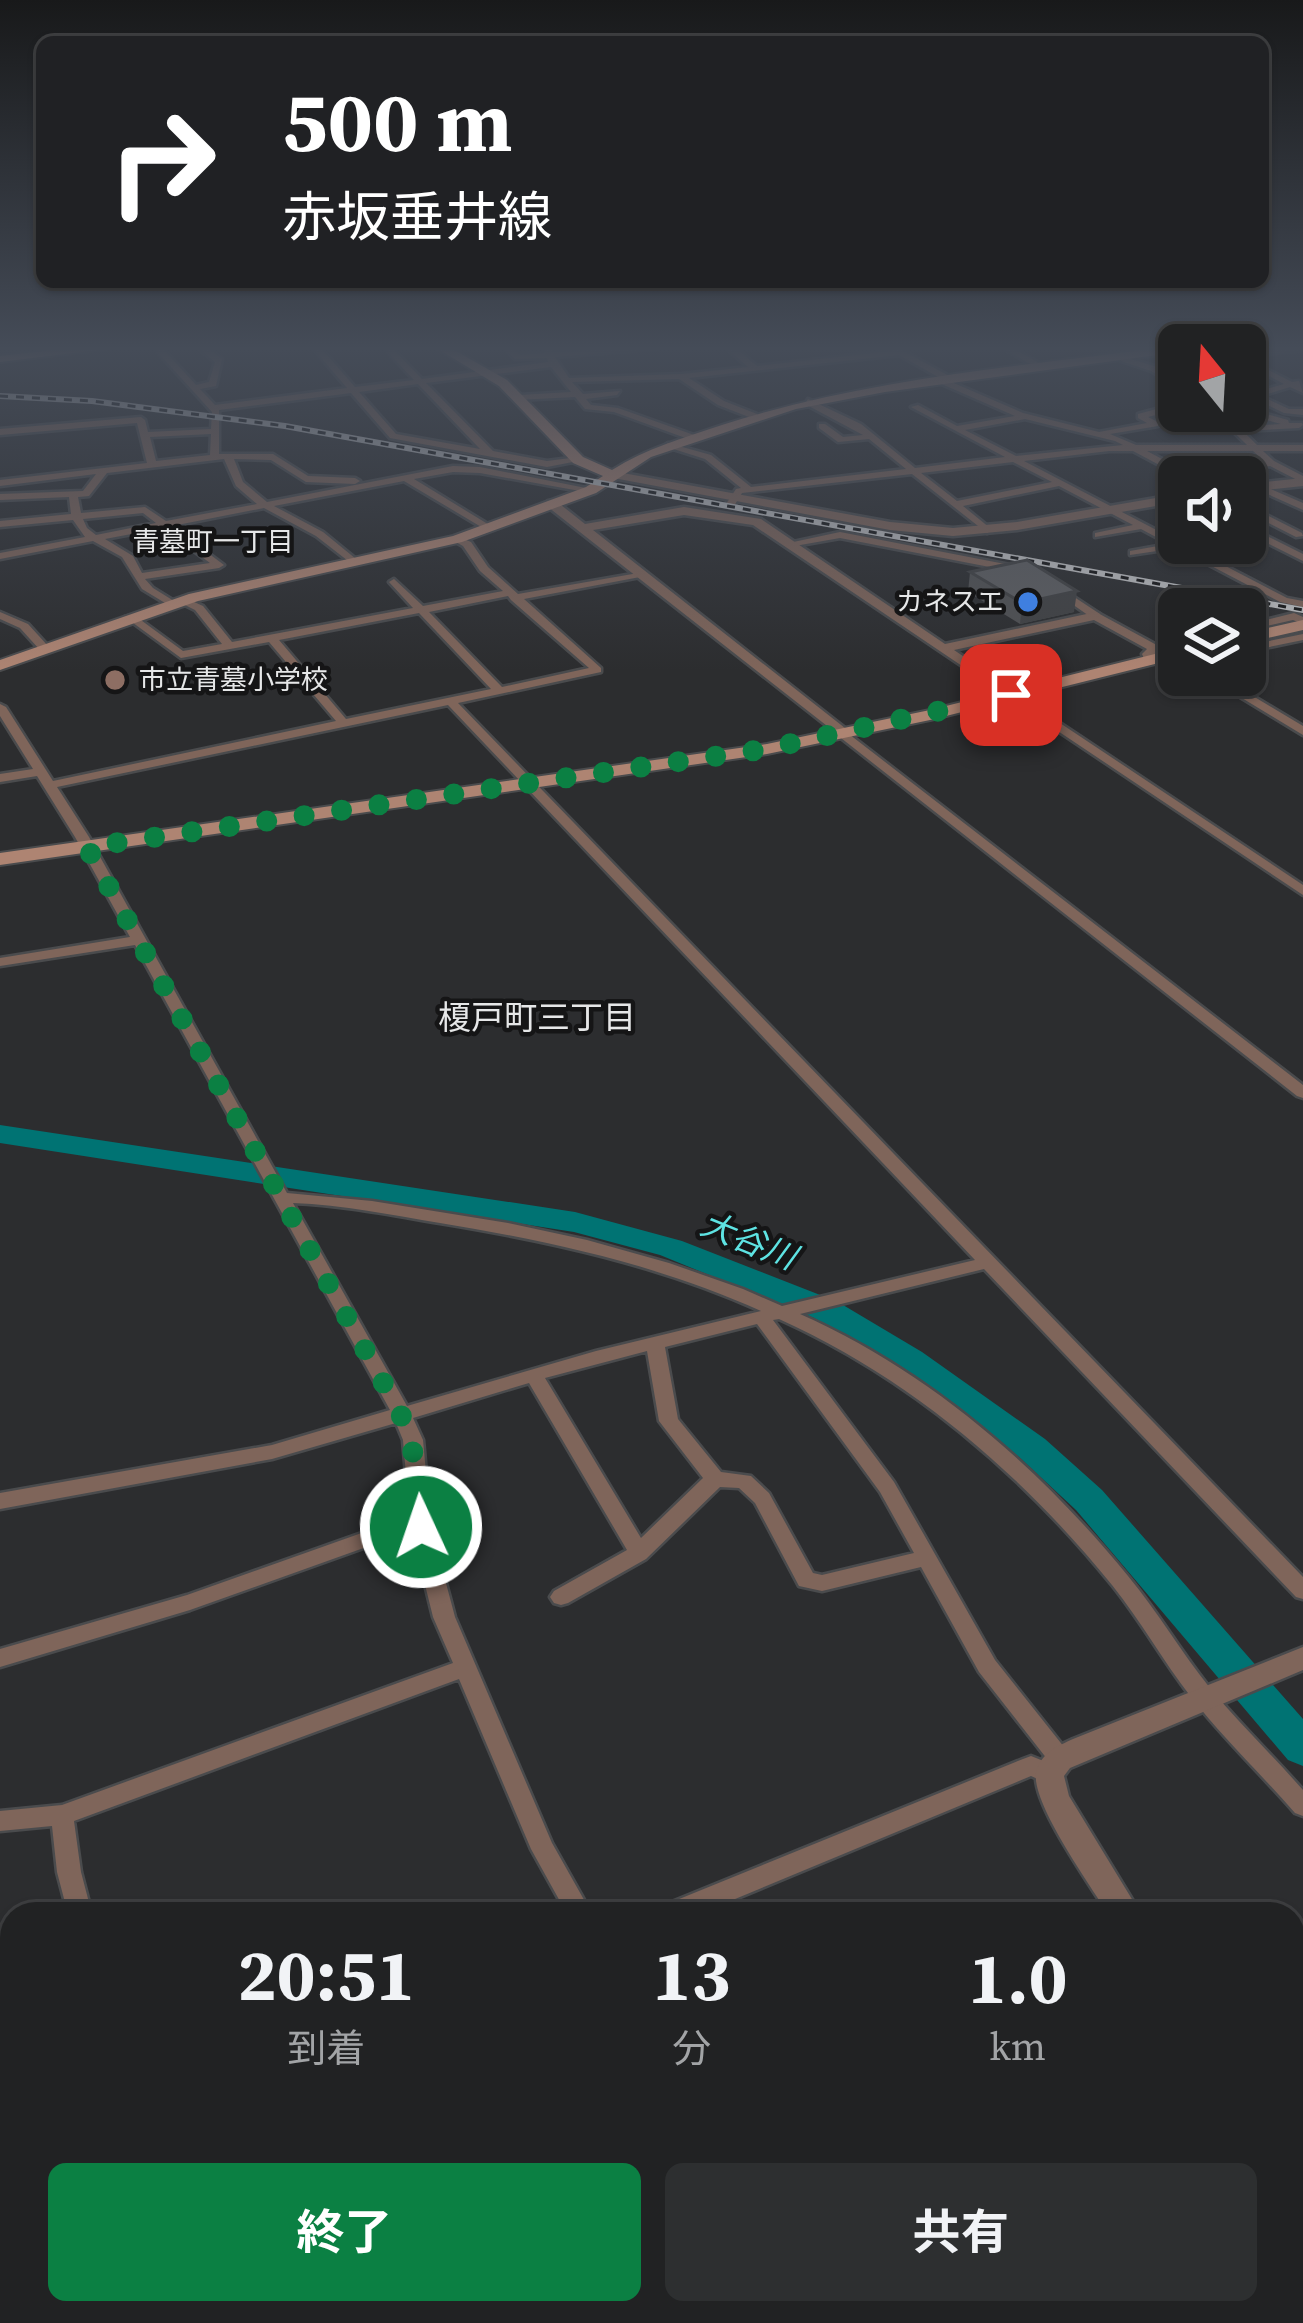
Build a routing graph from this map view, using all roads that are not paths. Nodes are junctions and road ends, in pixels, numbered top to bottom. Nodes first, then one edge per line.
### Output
1 (150, 454) edge
2 (487, 454) edge
3 (573, 454) edge
4 (652, 454) edge
5 (699, 454) edge
6 (896, 454) edge
7 (1008, 454) edge
8 (1058, 454) edge
9 (1104, 454) edge
10 (1265, 454) edge
11 (490, 455) joint
12 (214, 456) joint
13 (229, 458) junction
14 (578, 460) junction
15 (1019, 460) junction
16 (1271, 463) junction
17 (152, 464) junction
18 (1118, 464) dead end
19 (1266, 464) edge
20 (105, 469) junction
21 (916, 470) junction
22 (612, 475) junction
23 (405, 478) junction
24 (1301, 481) edge
25 (0, 483) edge
26 (1061, 483) junction
27 (373, 484) junction
28 (1266, 485) edge
29 (591, 490) junction
30 (749, 490) junction
31 (1266, 493) edge
32 (73, 496) junction
33 (0, 497) edge
34 (1158, 501) edge
35 (956, 504) junction
36 (552, 505) junction
37 (268, 506) junction
38 (731, 506) junction
39 (1303, 507) edge
40 (1111, 509) junction
41 (75, 515) junction
42 (1266, 517) edge
43 (0, 524) edge
44 (166, 526) junction
45 (1143, 526) junction
46 (488, 528) junction
47 (583, 529) junction
48 (987, 530) junction
49 (1158, 534) edge
50 (1098, 535) dead end
51 (1299, 535) dead end
52 (458, 539) junction
53 (1266, 539) edge
54 (96, 541) junction
55 (789, 544) junction
56 (1158, 548) edge
57 (1134, 553) dead end
58 (0, 556) edge
59 (1303, 558) edge
60 (352, 562) junction
61 (1216, 564) edge
62 (640, 574) junction
63 (139, 578) junction
64 (394, 582) dead end
65 (513, 596) junction
66 (177, 602) junction
67 (1303, 604) edge
68 (418, 610) junction
69 (0, 615) edge
70 (1096, 616) junction
71 (130, 617) junction
72 (1301, 621) edge
73 (1266, 625) edge
74 (24, 626) junction
75 (0, 628) edge
76 (1266, 632) edge
77 (1303, 637) edge
78 (272, 638) junction
79 (1266, 645) edge
80 (229, 646) junction
81 (944, 647) junction
82 (44, 648) junction
83 (1158, 653) edge
84 (1154, 655) junction
85 (1158, 655) edge
86 (0, 665) edge
87 (501, 692) junction
88 (1011, 695) junction
89 (1245, 696) edge
90 (452, 703) junction
91 (2, 712) edge
92 (344, 724) junction
93 (1303, 731) edge
94 (845, 735) junction
95 (0, 778) edge
96 (46, 778) junction
97 (530, 784) junction
98 (87, 847) junction
99 (0, 859) edge
100 (1303, 891) edge
101 (140, 940) junction
102 (0, 962) edge
103 (1303, 1093) edge
104 (280, 1194) junction
105 (986, 1263) junction
106 (776, 1314) junction
107 (655, 1342) junction
108 (534, 1375) junction
109 (400, 1413) junction
110 (715, 1479) junction
111 (0, 1501) edge
112 (421, 1527) junction
113 (639, 1553) junction
114 (927, 1558) junction
115 (1303, 1591) edge
116 (561, 1598) dead end
117 (0, 1658) edge
118 (1303, 1658) edge
119 (466, 1666) junction
120 (1212, 1697) junction
121 (1054, 1766) junction
122 (1303, 1806) edge
123 (62, 1815) junction
124 (0, 1821) edge
125 (77, 1902) edge
126 (573, 1902) edge
127 (700, 1902) edge
128 (1118, 1902) edge

1 - 17 street
2 - 11 street
3 - 14 main road
4 - 22 main road
5 - 30 street
6 - 21 street
7 - 15 street
8 - 15 street
9 - 18 street
10 - 16 street
11 - 14 street
12 - 13 street
12 - 17 street
13 - 27 street
13 - 37 street
14 - 22 main road
15 - 21 street
15 - 26 street
16 - 19 street
16 - 24 street
17 - 20 street
20 - 25 street
20 - 32 street
21 - 30 street
21 - 35 street
22 - 29 main road
22 - 38 street
23 - 27 street
23 - 29 street
23 - 46 street
24 - 28 street
26 - 35 street
26 - 40 street
27 - 37 street
29 - 36 main road
30 - 38 street
31 - 39 street
32 - 33 street
32 - 41 street
34 - 40 street
35 - 48 street
36 - 46 main road
36 - 47 street
37 - 44 street
37 - 60 street
38 - 47 street
38 - 48 street
38 - 55 street
40 - 45 street
40 - 48 street
41 - 43 street
41 - 44 street
41 - 54 street
42 - 51 street
44 - 54 street
44 - 63 street
45 - 49 street
45 - 50 street
46 - 52 main road
47 - 62 street
52 - 60 main road
52 - 65 street
53 - 59 street
54 - 58 street
54 - 63 street
55 - 70 street
55 - 81 street
56 - 57 street
60 - 66 main road
61 - 67 street
62 - 65 street
62 - 94 street
63 - 66 street
64 - 68 street
65 - 68 street
65 - 87 street
66 - 71 main road
66 - 80 street
68 - 78 street
68 - 87 street
69 - 74 street
70 - 81 street
70 - 84 street
71 - 80 street
71 - 82 main road
72 - 73 street
72 - 76 main road
74 - 75 street
74 - 82 street
77 - 79 street
78 - 80 street
78 - 92 street
81 - 88 street
82 - 86 main road
83 - 84 street
84 - 85 main road
84 - 88 main road
87 - 90 street
88 - 94 main road
88 - 100 street
89 - 93 street
90 - 92 street
90 - 97 street
91 - 96 street
92 - 96 street
94 - 97 main road
94 - 103 street
95 - 96 street
96 - 98 street
97 - 98 main road
97 - 105 street
98 - 99 main road
98 - 101 street
101 - 102 street
101 - 104 street
104 - 106 street
104 - 109 street
105 - 106 street
105 - 115 street
106 - 107 street
106 - 114 street
106 - 120 street
107 - 108 street
107 - 110 street
108 - 109 street
108 - 113 street
109 - 111 street
109 - 112 street
110 - 113 street
110 - 114 street
112 - 117 street
112 - 119 street
113 - 116 street
114 - 121 street
118 - 120 street
119 - 123 street
119 - 126 street
120 - 121 street
120 - 122 street
121 - 127 street
121 - 128 street
123 - 124 street
123 - 125 street

